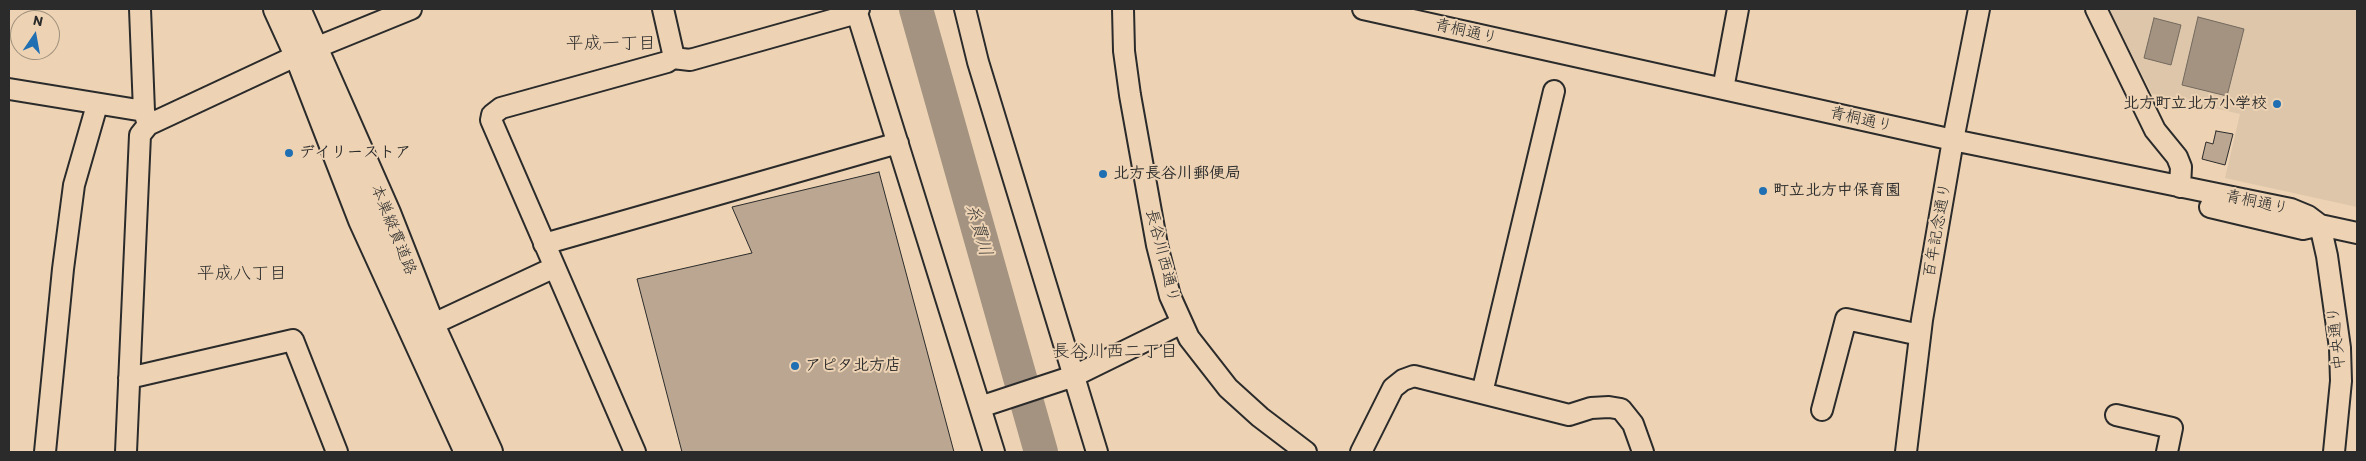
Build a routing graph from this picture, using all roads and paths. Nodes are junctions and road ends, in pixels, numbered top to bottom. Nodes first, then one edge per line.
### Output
1 (140, 9) edge
2 (277, 9) edge
3 (297, 9) edge
4 (411, 9) edge
5 (663, 9) edge
6 (964, 9) edge
7 (1123, 9) edge
8 (1363, 9) edge
9 (1738, 9) edge
10 (1979, 9) edge
11 (2096, 9) edge
12 (858, 11) edge
13 (306, 52) junction
14 (672, 58) junction
15 (9, 89) edge
16 (1723, 89) junction
17 (1554, 91) dead end
18 (97, 105) junction
19 (146, 118) junction
20 (1953, 140) junction
21 (898, 143) junction
22 (2100, 172) junction
23 (2180, 187) junction
24 (2320, 225) junction
25 (2357, 233) edge
26 (544, 244) junction
27 (553, 268) junction
28 (1182, 323) junction
29 (430, 325) junction
30 (1920, 335) junction
31 (1069, 377) junction
32 (129, 378) junction
33 (1482, 393) junction
34 (985, 405) junction
35 (1822, 410) dead end
36 (2116, 415) dead end
37 (45, 452) edge
38 (126, 452) edge
39 (337, 452) edge
40 (468, 452) edge
41 (490, 452) edge
42 (635, 452) edge
43 (994, 452) edge
44 (1097, 452) edge
45 (1306, 452) edge
46 (1362, 452) edge
47 (1643, 452) edge
48 (1906, 452) edge
49 (2167, 452) edge
50 (2334, 452) edge

1 - 19 street
2 - 13 main road, 本巣縦貫道路
3 - 13 main road, 本巣縦貫道路
4 - 13 street
5 - 14 street
6 - 31 street
7 - 28 street, 長谷川西通り
8 - 16 street, 青桐通り
9 - 16 street
10 - 20 street, 百年記念通り
11 - 23 street
12 - 14 street
12 - 21 street
13 - 19 street
13 - 29 main road, 本巣縦貫道路
13 - 40 main road, 本巣縦貫道路
14 - 26 street
15 - 18 street
16 - 20 street, 青桐通り
17 - 33 street
18 - 19 street
18 - 37 street
19 - 32 street
20 - 22 street, 青桐通り
20 - 30 street, 百年記念通り
21 - 26 street
21 - 34 street
22 - 23 street, 青桐通り
22 - 24 street
23 - 24 street, 青桐通り
24 - 25 street, 青桐通り
24 - 50 street, 中央通り
26 - 27 street
27 - 29 street
27 - 42 street
28 - 31 street
28 - 45 street, 長谷川西通り
29 - 41 main road, 本巣縦貫道路
30 - 35 street
30 - 48 street, 百年記念通り
31 - 34 street
31 - 44 street
32 - 38 street
32 - 39 street
33 - 46 street
33 - 47 street
34 - 43 street
36 - 49 street

